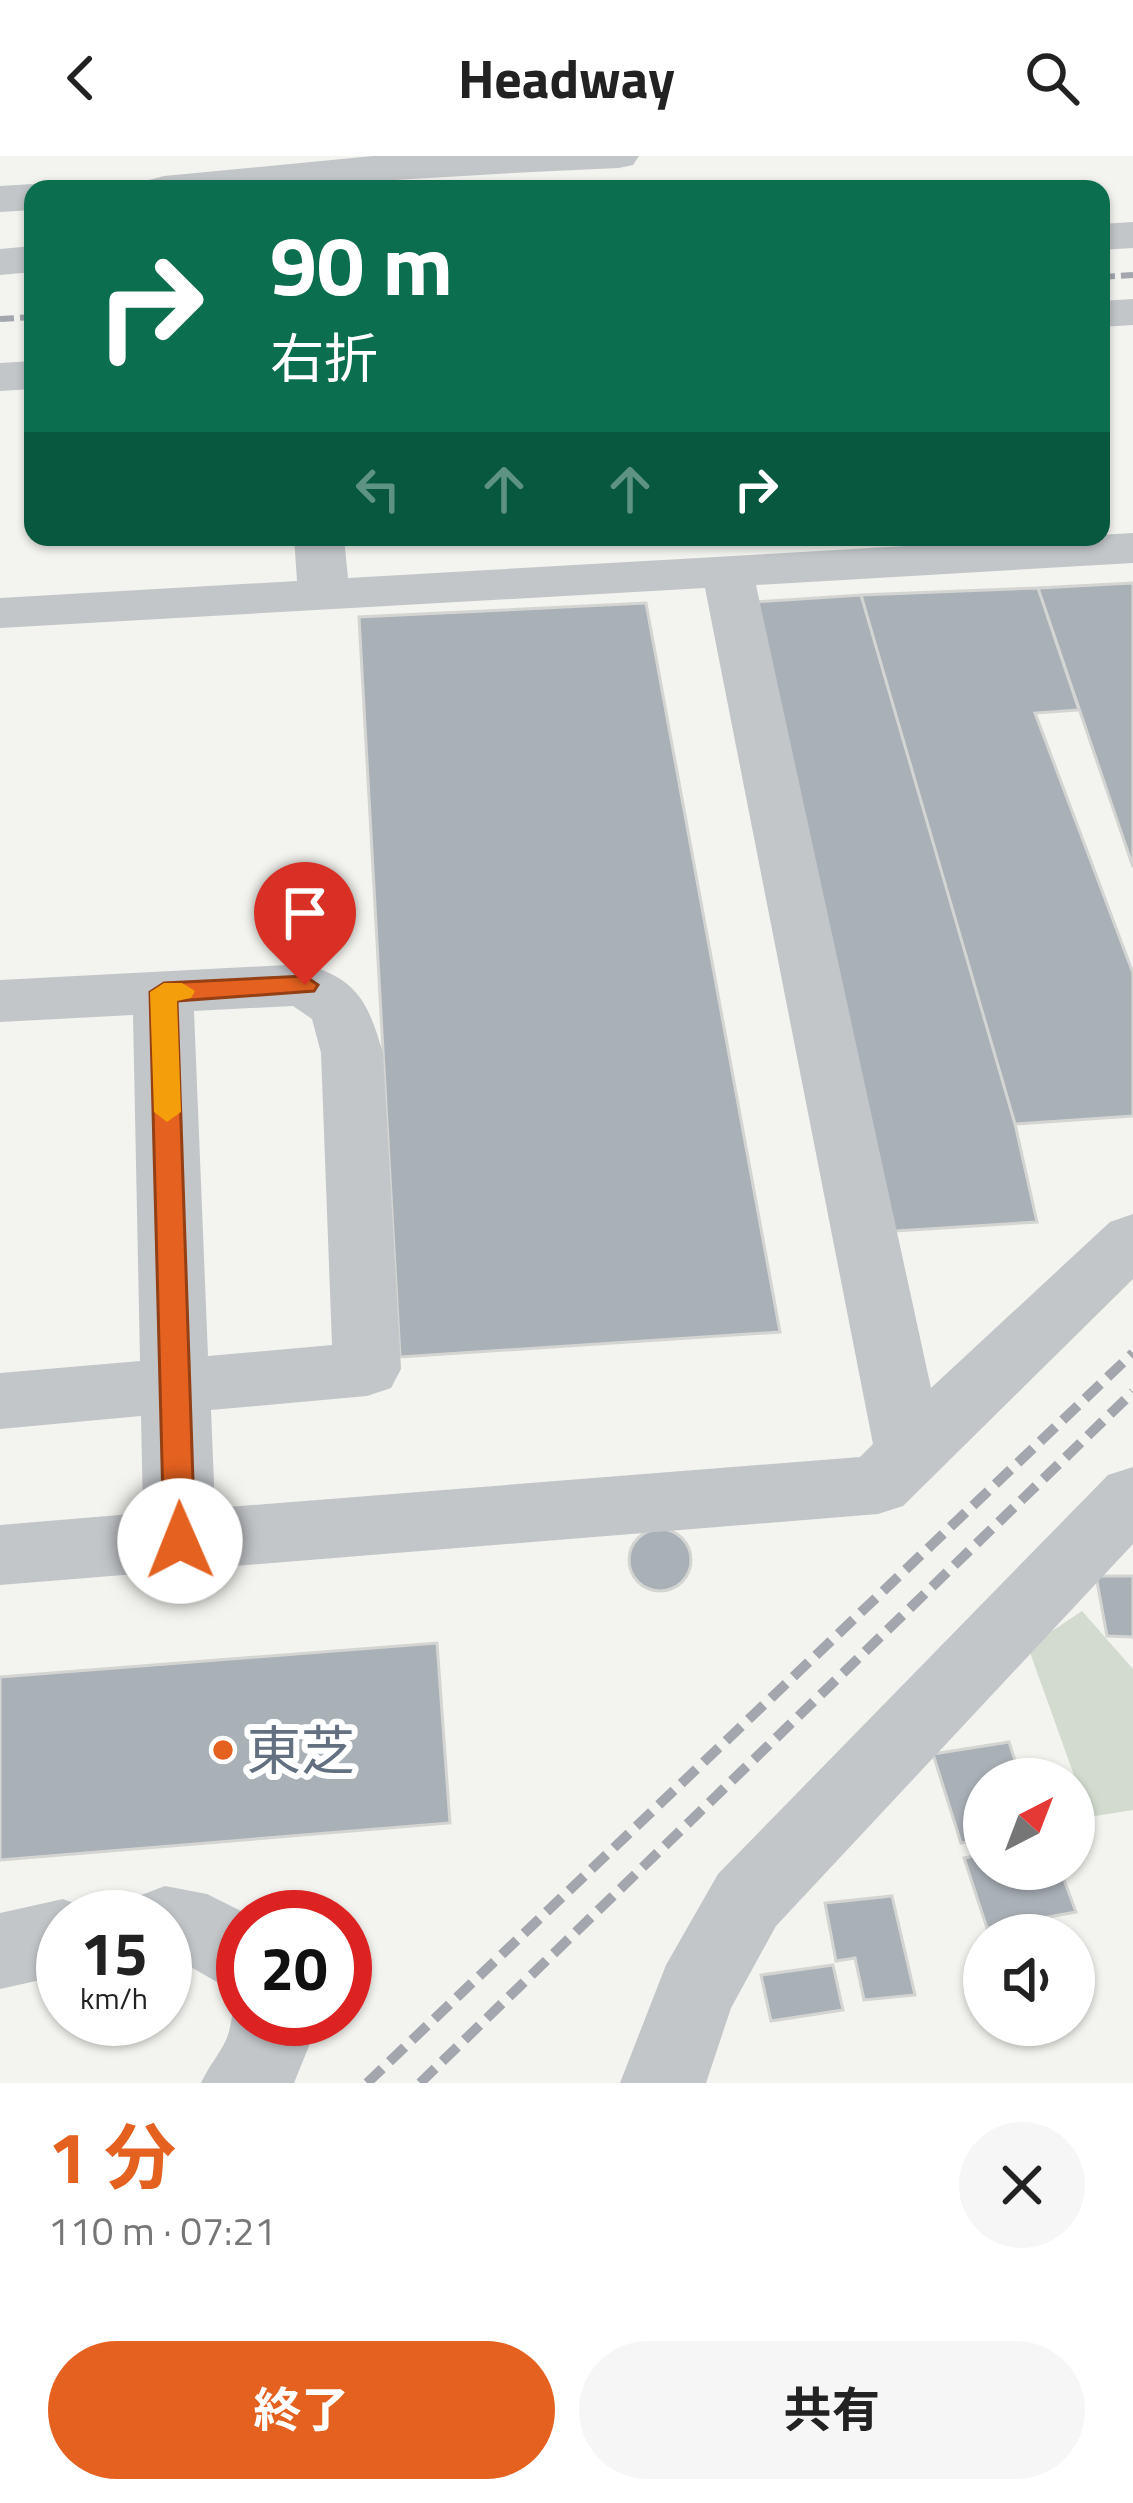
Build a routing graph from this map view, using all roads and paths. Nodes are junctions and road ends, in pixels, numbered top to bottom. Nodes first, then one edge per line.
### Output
1 (619, 156) edge
2 (259, 180) edge
3 (320, 546) edge
4 (1133, 548) edge
5 (728, 574) junction
6 (324, 596) junction
7 (0, 613) edge
8 (164, 992) junction
9 (0, 1001) edge
10 (1133, 1239) edge
11 (176, 1386) junction
12 (0, 1401) edge
13 (910, 1453) junction
14 (1133, 1496) edge
15 (180, 1541) junction
16 (0, 1555) edge
17 (36, 1943) edge
18 (0, 1951) edge
19 (266, 2046) edge
20 (244, 2083) edge
21 (663, 2083) edge

1 - 2 street
3 - 6 street
4 - 5 street
5 - 6 street
5 - 13 street
6 - 7 street
8 - 9 street
8 - 11 street
8 - 11 street
10 - 13 street
11 - 12 street
11 - 15 street
13 - 15 street
14 - 21 street
15 - 16 street
17 - 18 street
19 - 20 street

